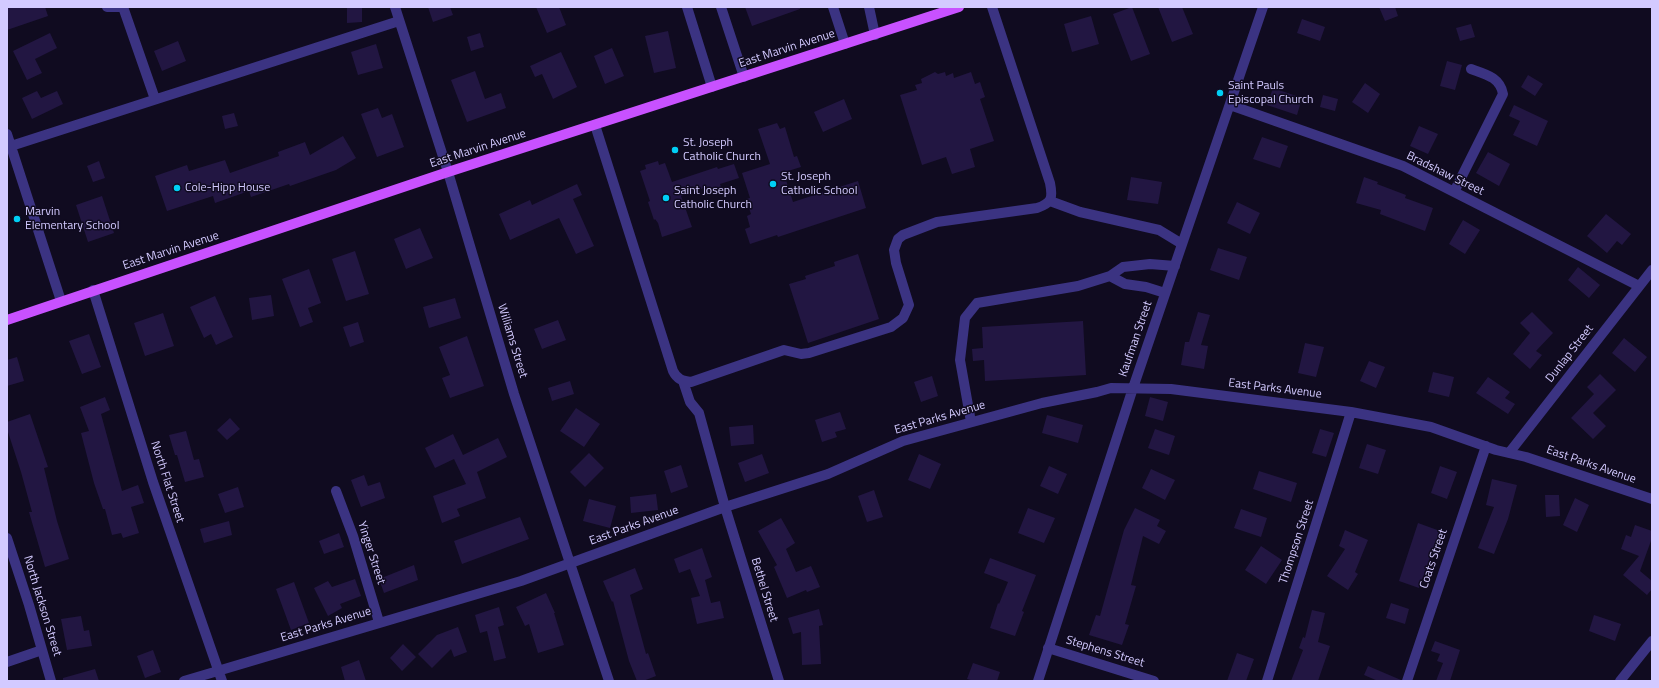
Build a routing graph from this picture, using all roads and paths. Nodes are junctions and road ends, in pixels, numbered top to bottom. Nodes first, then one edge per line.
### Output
1 (107, 7) edge
2 (123, 7) edge
3 (395, 7) edge
4 (687, 7) edge
5 (721, 7) edge
6 (833, 7) edge
7 (869, 7) edge
8 (959, 7) edge
9 (992, 7) edge
10 (1263, 7) edge
11 (399, 21) junction
12 (875, 35) junction
13 (845, 44) junction
14 (1471, 69) dead end
15 (744, 77) junction
16 (712, 87) junction
17 (155, 100) junction
18 (1230, 105) junction
19 (595, 125) junction
20 (7, 134) edge
21 (11, 146) junction
22 (448, 172) junction
23 (1454, 192) junction
24 (1050, 201) junction
25 (1182, 244) junction
26 (1175, 266) junction
27 (1652, 270) edge
28 (1110, 276) junction
29 (1639, 286) junction
30 (93, 290) junction
31 (1166, 293) junction
32 (61, 301) junction
33 (7, 320) edge
34 (683, 381) junction
35 (1133, 388) junction
36 (1351, 412) junction
37 (971, 422) junction
38 (1486, 446) junction
39 (1509, 453) junction
40 (336, 491) dead end
41 (1652, 500) edge
42 (725, 507) junction
43 (7, 538) edge
44 (570, 563) junction
45 (379, 622) junction
46 (1652, 643) edge
47 (1048, 648) junction
48 (42, 650) junction
49 (7, 662) edge
50 (218, 670) junction
51 (51, 681) edge
52 (184, 681) edge
53 (222, 681) edge
54 (609, 681) edge
55 (779, 681) edge
56 (1038, 681) edge
57 (1154, 681) edge
58 (1267, 681) edge
59 (1407, 681) edge
60 (1620, 681) edge

1 - 2 street
2 - 17 street
3 - 11 street, Williams Street
4 - 16 street
5 - 15 street
6 - 13 street
7 - 12 street
8 - 12 main road, East Marvin Avenue
9 - 24 street
10 - 18 street, Kaufman Street
11 - 17 street
11 - 22 street, Williams Street
12 - 13 main road, East Marvin Avenue
13 - 15 main road, East Marvin Avenue
14 - 23 street
15 - 16 main road, East Marvin Avenue
16 - 19 main road, East Marvin Avenue
17 - 21 street
18 - 23 street, Bradshaw Street
18 - 25 street, Kaufman Street
19 - 22 main road, East Marvin Avenue
19 - 34 street, Bethel Street
20 - 21 street
21 - 32 street
22 - 30 main road, East Marvin Avenue
22 - 44 street, Williams Street
23 - 29 street, Bradshaw Street
24 - 25 street
24 - 34 street
25 - 26 street, Kaufman Street
26 - 28 street
26 - 31 street, Kaufman Street
27 - 29 street, Dunlap Street
28 - 31 street
28 - 37 street
29 - 39 street, Dunlap Street
30 - 32 main road, East Marvin Avenue
30 - 50 street, North Flat Street
31 - 35 street, Kaufman Street
32 - 33 main road, East Marvin Avenue
34 - 42 street, Bethel Street
35 - 36 street, East Parks Avenue
35 - 37 street, East Parks Avenue
35 - 47 street, Kaufman Street
36 - 38 street, East Parks Avenue
36 - 58 street, Thompson Street
37 - 42 street, East Parks Avenue
38 - 39 street, East Parks Avenue
38 - 59 street, Coats Street
39 - 41 street, East Parks Avenue
40 - 45 street, Yinger Street
42 - 44 street, East Parks Avenue
42 - 55 street, Bethel Street
43 - 48 street, North Jackson Street
44 - 45 street, East Parks Avenue
44 - 54 street, Williams Street
45 - 50 street, East Parks Avenue
46 - 60 street
47 - 56 street, Kaufman Street
47 - 57 street, Stephens Street
48 - 49 street
48 - 51 street, North Jackson Street
50 - 52 street, East Parks Avenue
50 - 53 street, North Flat Street

